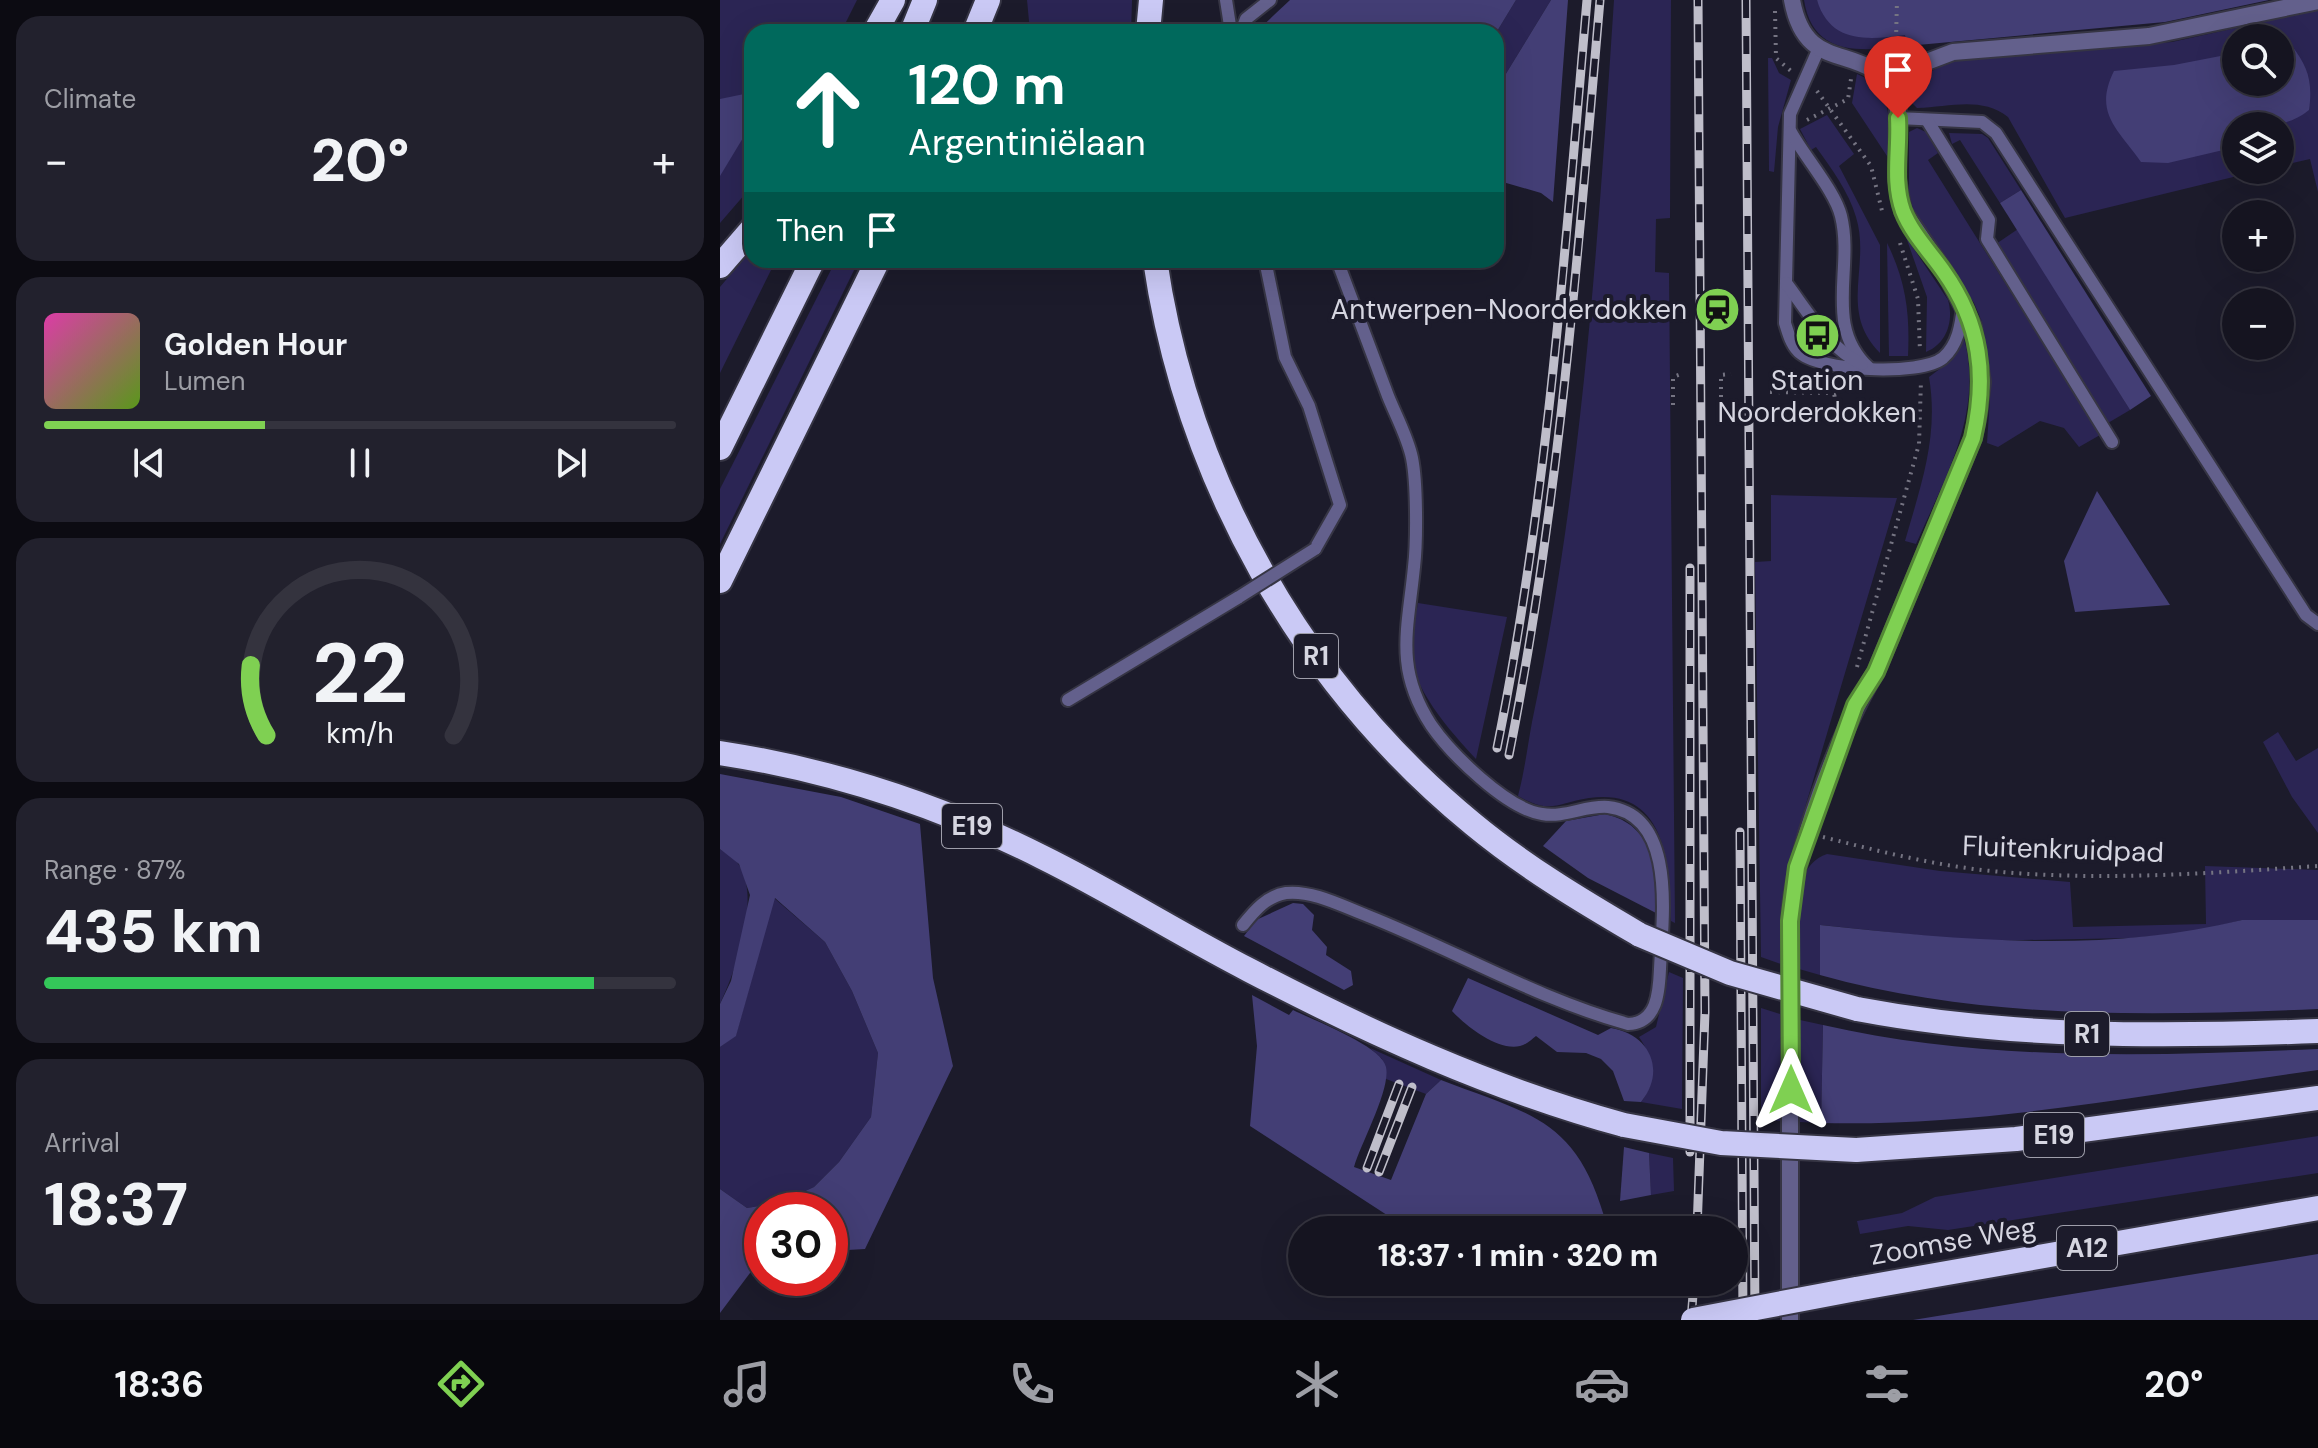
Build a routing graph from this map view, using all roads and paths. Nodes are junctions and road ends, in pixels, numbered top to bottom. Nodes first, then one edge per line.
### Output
1 (893, 0) edge
2 (925, 0) edge
3 (988, 0) edge
4 (1151, 0) edge
5 (1226, 0) edge
6 (1270, 0) edge
7 (1775, 0) edge
8 (1792, 0) edge
9 (1897, 0) edge
10 (2318, 1) edge
11 (880, 24) edge
12 (915, 24) edge
13 (978, 24) edge
14 (1149, 24) edge
15 (1230, 24) edge
16 (1244, 24) edge
17 (1896, 40) dead end
18 (1819, 48) junction
19 (1803, 78) junction
20 (1898, 100) junction
21 (1845, 101) dead end
22 (1831, 108) junction
23 (1898, 118) junction
24 (1927, 120) junction
25 (1789, 129) junction
26 (1886, 220) dead end
27 (1893, 232) dead end
28 (744, 238) edge
29 (720, 266) edge
30 (809, 268) edge
31 (874, 268) edge
32 (1156, 268) edge
33 (1267, 268) edge
34 (1340, 268) edge
35 (1786, 283) junction
36 (1963, 303) junction
37 (1828, 365) junction
38 (1869, 368) junction
39 (1921, 368) junction
40 (1684, 373) dead end
41 (1731, 374) dead end
42 (1770, 392) dead end
43 (1837, 393) junction
44 (1673, 405) dead end
45 (1721, 405) dead end
46 (1836, 406) dead end
47 (2112, 442) dead end
48 (720, 448) edge
49 (720, 581) edge
50 (2318, 624) edge
51 (1068, 700) dead end
52 (1855, 705) junction
53 (720, 753) edge
54 (1809, 833) junction
55 (2318, 866) edge
56 (1243, 925) dead end
57 (2318, 1031) edge
58 (2318, 1098) edge
59 (2318, 1208) edge
60 (1693, 1320) edge
61 (1790, 1320) edge

1 - 11 highway
2 - 12 highway
3 - 13 highway
4 - 14 highway
5 - 15 lane
6 - 16 lane
7 - 19 path
8 - 18 street
9 - 17 path
10 - 20 street
18 - 19 lane
18 - 20 street
19 - 22 path
19 - 25 lane
20 - 23 street
21 - 22 path
22 - 25 path
22 - 26 path
23 - 24 lane
23 - 36 street
24 - 47 lane
24 - 50 lane
25 - 35 lane
25 - 38 lane
27 - 39 path
28 - 29 highway
30 - 48 highway
31 - 49 highway
32 - 57 highway, R1, bridge
33 - 51 lane, bridge
34 - 56 lane
35 - 37 lane
35 - 38 lane
36 - 39 lane
36 - 52 street
37 - 38 lane
37 - 43 path
38 - 39 lane
39 - 52 path
40 - 44 path
41 - 45 path
42 - 43 path
43 - 46 path
52 - 54 street
53 - 58 highway, E19, bridge
54 - 55 path, Fluitenkruidpad
54 - 61 street
59 - 60 highway, Zoomse Weg / A12, bridge

